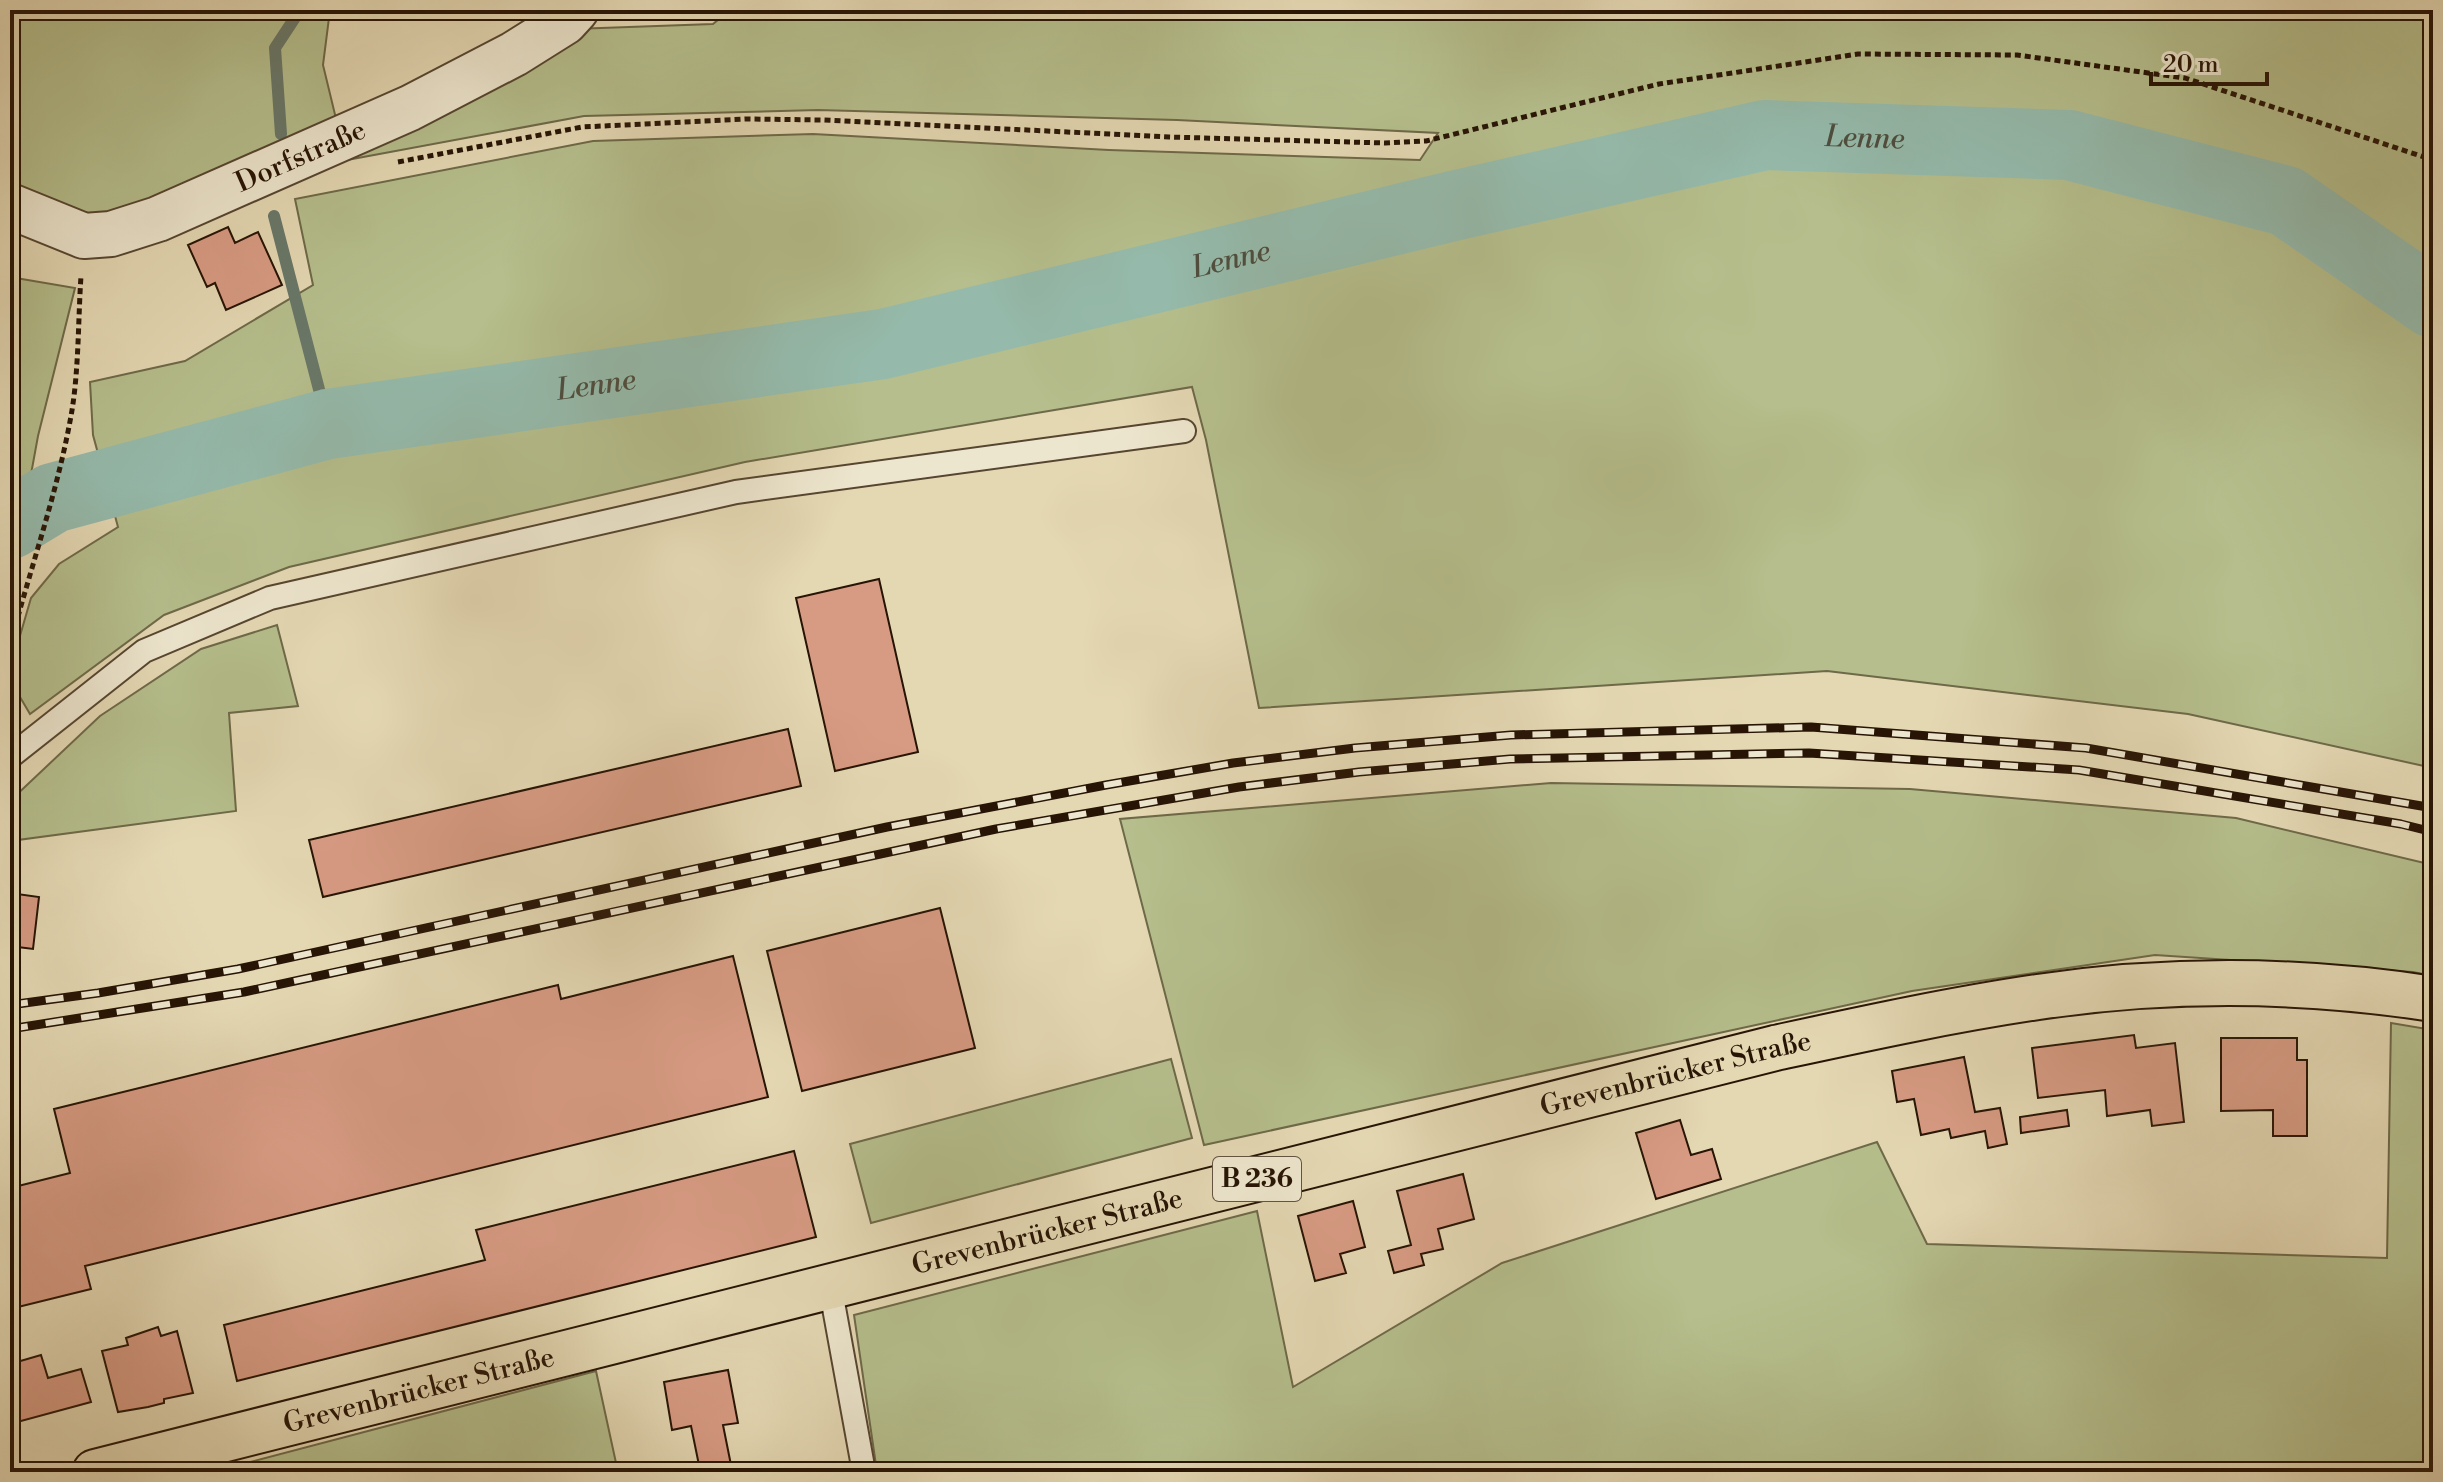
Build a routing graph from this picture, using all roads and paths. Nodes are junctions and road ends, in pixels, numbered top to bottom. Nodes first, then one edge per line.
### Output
1 (576, 10) edge
2 (2433, 160) edge
3 (384, 164) dead end
4 (10, 206) edge
5 (84, 236) junction
6 (1184, 431) dead end
7 (10, 646) edge
8 (10, 757) edge
9 (2433, 999) edge
10 (830, 1286) junction
11 (95, 1472) edge
12 (864, 1472) edge

1 - 5 street, Dorfstraße
2 - 3 path
4 - 5 street
5 - 7 path
6 - 8 lane
9 - 10 main road, Grevenbrücker Straße / B 236
10 - 11 main road, Grevenbrücker Straße / B 236
10 - 12 lane

